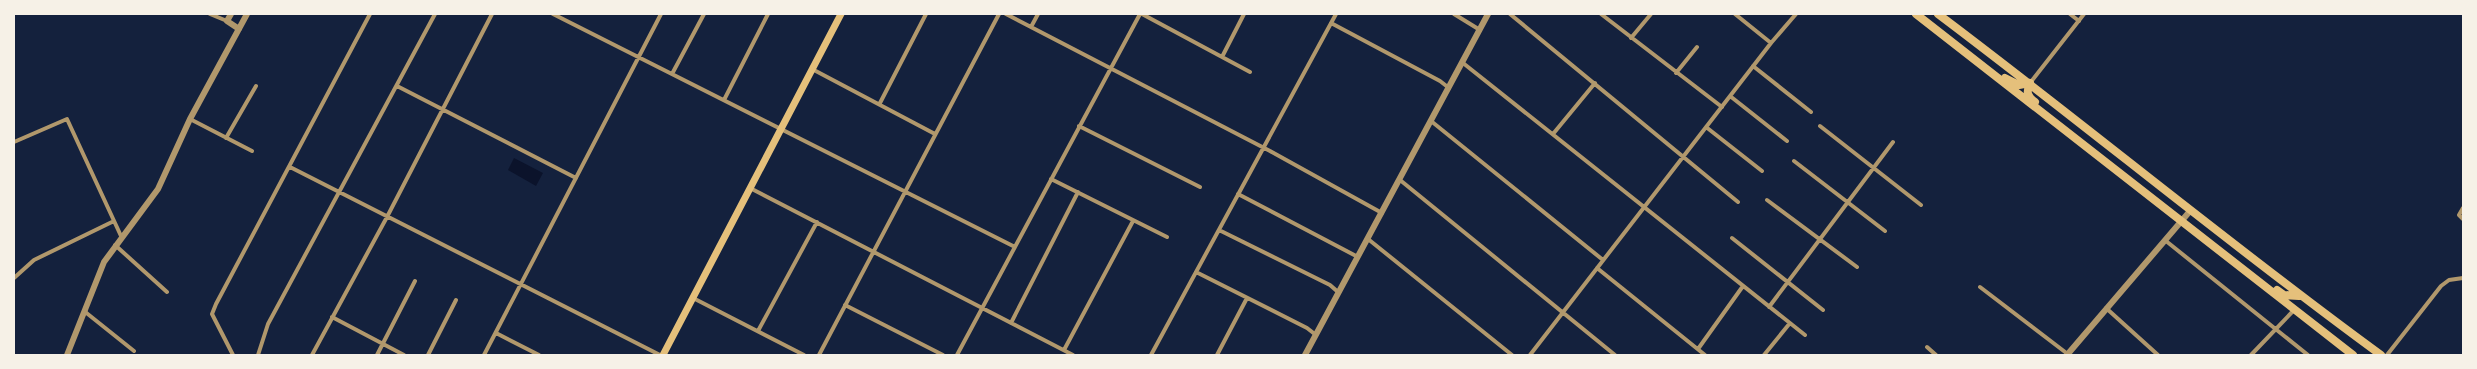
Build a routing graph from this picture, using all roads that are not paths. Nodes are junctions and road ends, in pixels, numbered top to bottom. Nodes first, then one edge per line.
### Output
1 (210, 14) edge
2 (231, 14) edge
3 (247, 14) edge
4 (370, 14) edge
5 (435, 14) edge
6 (492, 14) edge
7 (553, 14) edge
8 (661, 14) edge
9 (704, 14) edge
10 (768, 14) edge
11 (926, 14) edge
12 (999, 14) edge
13 (1006, 14) edge
14 (1038, 14) edge
15 (1141, 14) edge
16 (1244, 14) edge
17 (1336, 14) edge
18 (1454, 14) edge
19 (1488, 14) edge
20 (1510, 14) edge
21 (1601, 14) edge
22 (1651, 14) edge
23 (1735, 14) edge
24 (1796, 14) edge
25 (1916, 14) edge
26 (1938, 14) edge
27 (2070, 14) edge
28 (2084, 14) edge
29 (838, 15) edge
30 (227, 21) junction
31 (2079, 21) junction
32 (1331, 23) junction
33 (1031, 28) junction
34 (239, 29) junction
35 (1480, 30) junction
36 (1632, 38) junction
37 (1771, 42) junction
38 (1697, 47) dead end
39 (638, 57) junction
40 (1222, 57) junction
41 (1972, 58) junction
42 (1463, 63) junction
43 (1753, 66) junction
44 (812, 69) junction
45 (1110, 69) junction
46 (1250, 72) dead end
47 (1676, 73) junction
48 (672, 74) junction
49 (1595, 83) junction
50 (2030, 83) junction
51 (256, 86) dead end
52 (397, 86) junction
53 (1449, 88) junction
54 (1730, 96) junction
55 (724, 100) junction
56 (880, 103) junction
57 (1722, 107) junction
58 (443, 109) junction
59 (1811, 112) dead end
60 (190, 119) junction
61 (2050, 119) junction
62 (1431, 121) junction
63 (1079, 126) junction
64 (1820, 126) dead end
65 (1706, 127) junction
66 (781, 129) junction
67 (935, 134) junction
68 (1553, 134) junction
69 (226, 138) junction
70 (1787, 141) dead end
71 (14, 142) edge
72 (1893, 142) dead end
73 (1263, 148) junction
74 (252, 151) dead end
75 (1683, 157) junction
76 (1794, 161) dead end
77 (290, 167) junction
78 (1874, 168) junction
79 (1762, 171) dead end
80 (576, 178) junction
81 (1051, 179) junction
82 (1400, 180) junction
83 (1200, 187) dead end
84 (750, 188) junction
85 (905, 192) junction
86 (1078, 192) junction
87 (341, 193) junction
88 (1238, 194) junction
89 (1768, 200) dead end
90 (1738, 202) dead end
91 (1848, 203) junction
92 (1921, 205) dead end
93 (1643, 208) junction
94 (2463, 208) edge
95 (2190, 211) junction
96 (1382, 213) junction
97 (388, 217) junction
98 (2463, 219) edge
99 (114, 221) junction
100 (1133, 221) junction
101 (817, 222) junction
102 (2181, 222) junction
103 (1219, 230) junction
104 (1885, 231) dead end
105 (121, 236) junction
106 (1167, 238) dead end
107 (1732, 238) dead end
108 (1368, 239) junction
109 (1820, 239) junction
110 (2166, 241) junction
111 (115, 245) junction
112 (1015, 247) junction
113 (873, 251) junction
114 (1358, 257) junction
115 (1603, 260) junction
116 (1857, 267) dead end
117 (1597, 268) junction
118 (1196, 272) junction
119 (14, 278) edge
120 (2463, 278) edge
121 (2257, 280) junction
122 (415, 281) dead end
123 (1787, 282) junction
124 (521, 284) junction
125 (1743, 286) junction
126 (1980, 287) dead end
127 (167, 292) dead end
128 (1338, 292) junction
129 (2299, 296) junction
130 (693, 298) junction
131 (1247, 298) junction
132 (456, 300) dead end
133 (845, 305) junction
134 (1768, 306) junction
135 (982, 308) junction
136 (2106, 308) junction
137 (1823, 310) dead end
138 (2294, 310) junction
139 (84, 311) junction
140 (1563, 313) junction
141 (332, 318) junction
142 (1011, 323) junction
143 (1790, 324) junction
144 (2275, 329) junction
145 (758, 332) junction
146 (496, 333) junction
147 (1316, 335) junction
148 (1805, 335) dead end
149 (382, 344) junction
150 (1927, 347) dead end
151 (1698, 349) junction
152 (1064, 350) junction
153 (134, 352) dead end
154 (2068, 354) edge
155 (67, 355) edge
156 (232, 355) edge
157 (258, 355) edge
158 (312, 355) edge
159 (376, 355) edge
160 (404, 355) edge
161 (428, 355) edge
162 (484, 355) edge
163 (540, 355) edge
164 (660, 355) edge
165 (663, 355) edge
166 (804, 355) edge
167 (819, 355) edge
168 (943, 355) edge
169 (957, 355) edge
170 (1073, 355) edge
171 (1151, 355) edge
172 (1217, 355) edge
173 (1305, 355) edge
174 (1512, 355) edge
175 (1530, 355) edge
176 (1615, 355) edge
177 (1705, 355) edge
178 (1764, 355) edge
179 (1936, 355) edge
180 (2158, 355) edge
181 (2251, 355) edge
182 (2308, 355) edge
183 (2353, 355) edge
184 (2381, 355) edge
185 (2387, 355) edge

1 - 30 street
2 - 30 street
3 - 34 street
4 - 77 street
5 - 52 street
6 - 58 street
7 - 39 street
8 - 39 street
9 - 48 street
10 - 55 street
11 - 56 street
12 - 67 street
13 - 33 street
14 - 33 street
15 - 40 street
15 - 45 street
16 - 40 street
17 - 32 street
18 - 35 street
19 - 35 street
20 - 49 street
21 - 36 street
22 - 36 street
23 - 37 street
24 - 37 street
25 - 41 main road
26 - 50 main road
27 - 31 street
28 - 31 street
29 - 44 main road
30 - 34 street
31 - 50 street
32 - 53 street
32 - 73 street
33 - 45 street
34 - 60 street
35 - 42 street
36 - 47 street
37 - 43 street
38 - 47 street
39 - 48 street
39 - 80 street
40 - 46 street
41 - 50 main road
41 - 61 main road
42 - 53 street
42 - 68 street
43 - 54 street
43 - 59 street
44 - 56 street
44 - 66 main road
45 - 63 street
45 - 73 street
47 - 57 street
48 - 55 street
49 - 68 street
49 - 75 street
50 - 61 main road
50 - 95 main road
51 - 69 street
52 - 58 street
52 - 87 street
53 - 62 street
54 - 57 street
54 - 70 street
55 - 66 street
56 - 67 street
57 - 65 street
58 - 80 street
58 - 97 street
60 - 69 street
60 - 105 street
61 - 102 main road
62 - 82 street
62 - 115 street
63 - 81 street
63 - 83 street
64 - 78 street
65 - 75 street
65 - 79 street
66 - 84 main road
66 - 85 street
67 - 85 street
68 - 93 street
69 - 74 street
71 - 99 street
72 - 78 street
73 - 88 street
73 - 96 street
75 - 90 street
75 - 93 street
76 - 91 street
77 - 87 street
77 - 156 street
78 - 91 street
78 - 92 street
80 - 124 street
81 - 86 street
81 - 112 street
82 - 96 street
82 - 140 street
84 - 101 street
84 - 130 main road
85 - 112 street
85 - 113 street
86 - 100 street
86 - 142 street
87 - 97 street
87 - 157 street
88 - 103 street
88 - 114 street
89 - 109 street
91 - 104 street
91 - 109 street
93 - 115 street
93 - 125 street
94 - 98 street
95 - 102 street
95 - 129 main road
96 - 108 street
97 - 124 street
97 - 141 street
99 - 105 street
99 - 119 street
100 - 106 street
100 - 152 street
101 - 113 street
101 - 145 street
102 - 110 street
102 - 121 main road
103 - 118 street
103 - 128 street
105 - 111 street
107 - 123 street
108 - 114 street
108 - 174 street
109 - 116 street
109 - 123 street
110 - 136 street
110 - 144 street
111 - 127 street
111 - 139 street
112 - 135 street
113 - 133 street
113 - 135 street
114 - 128 street
115 - 117 street
117 - 140 street
117 - 151 street
118 - 131 street
118 - 171 street
120 - 185 street
121 - 129 main road
121 - 138 main road
122 - 149 street
123 - 134 street
123 - 137 street
124 - 146 street
124 - 164 street
125 - 134 street
125 - 151 street
126 - 154 street
128 - 147 street
129 - 184 main road
130 - 145 street
130 - 165 main road
131 - 147 street
131 - 172 street
132 - 161 street
133 - 167 street
133 - 168 street
134 - 143 street
135 - 142 street
135 - 169 street
136 - 154 street
136 - 180 street
138 - 144 street
138 - 183 main road
139 - 153 street
139 - 155 street
140 - 175 street
140 - 176 street
141 - 149 street
141 - 158 street
142 - 152 street
143 - 148 street
143 - 178 street
144 - 181 street
144 - 182 street
145 - 166 street
146 - 162 street
146 - 163 street
147 - 173 street
149 - 159 street
149 - 160 street
150 - 179 street
151 - 177 street
152 - 170 street

